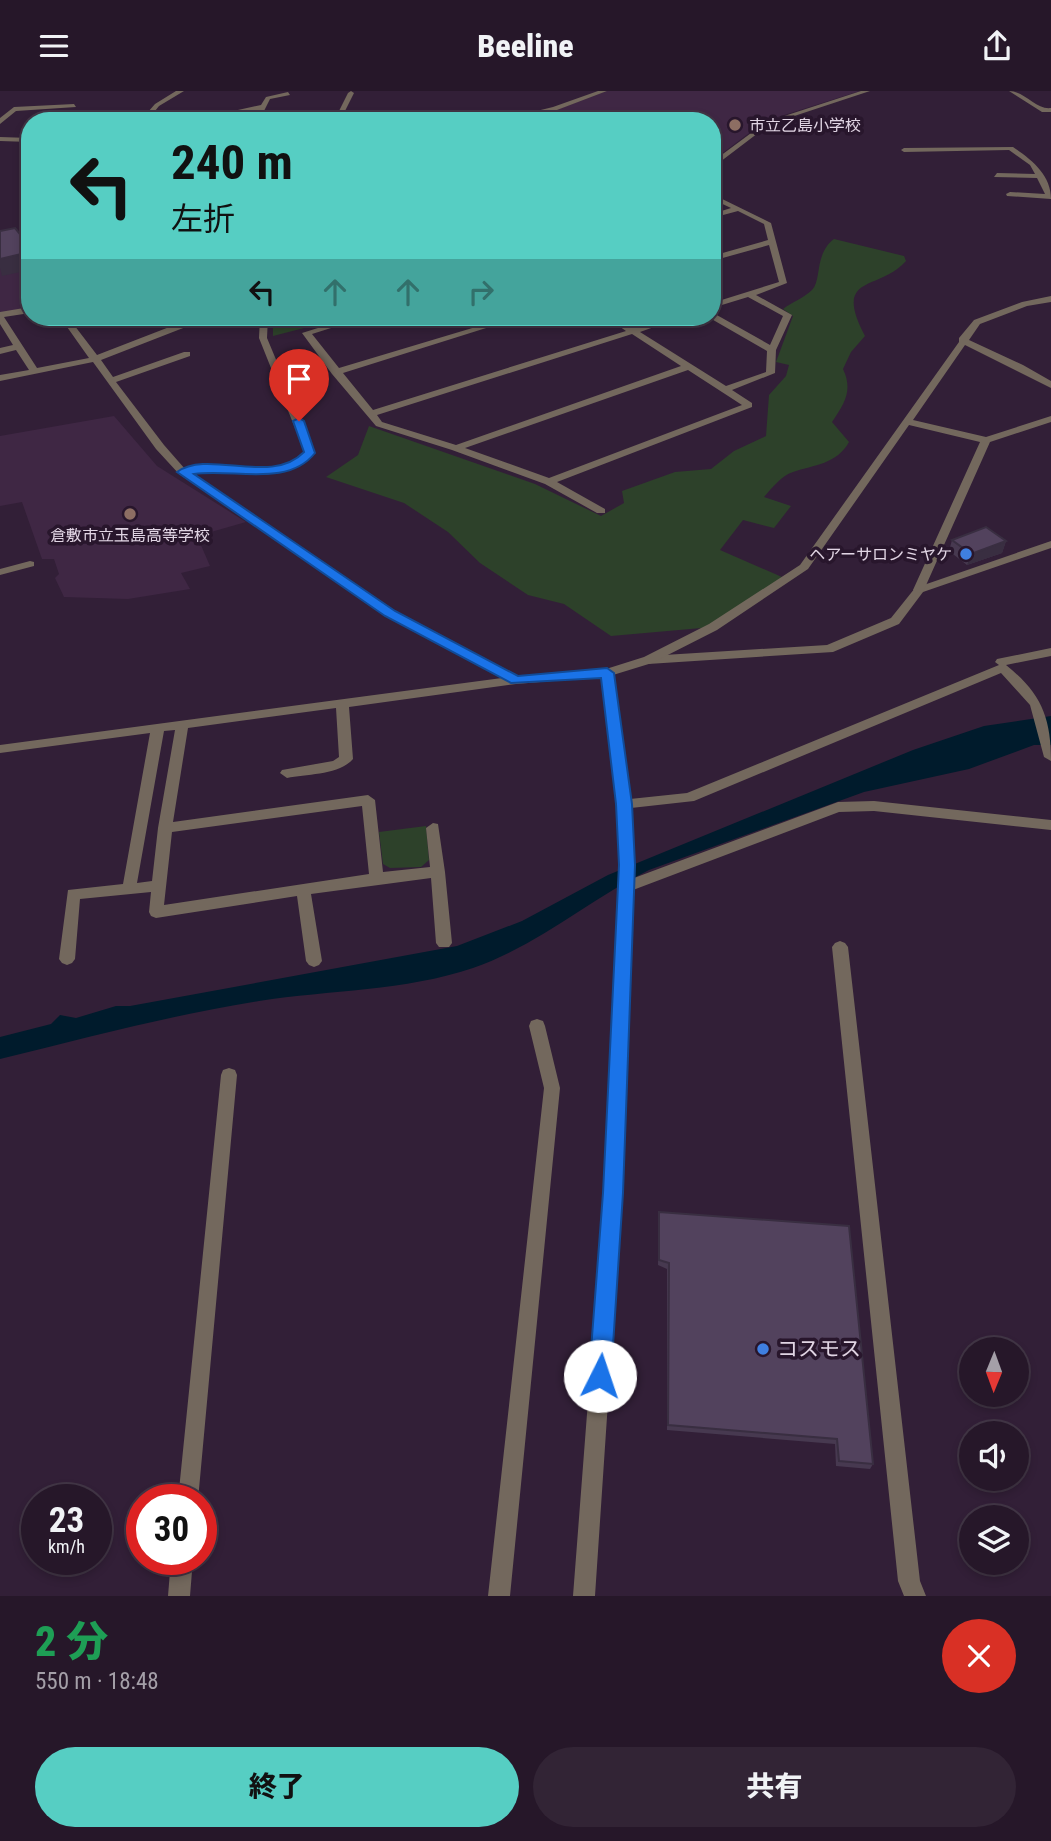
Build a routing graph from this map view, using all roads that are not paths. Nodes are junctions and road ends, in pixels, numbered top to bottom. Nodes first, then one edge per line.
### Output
1 (181, 91) edge
2 (604, 91) edge
3 (867, 91) edge
4 (1012, 91) edge
5 (351, 93) dead end
6 (288, 94) dead end
7 (74, 106) dead end
8 (263, 107) junction
9 (1051, 110) edge
10 (151, 112) edge
11 (237, 112) edge
12 (260, 112) edge
13 (342, 112) edge
14 (539, 112) edge
15 (0, 122) edge
16 (0, 139) edge
17 (21, 140) edge
18 (904, 150) dead end
19 (721, 159) edge
20 (998, 175) dead end
21 (1041, 176) junction
22 (1010, 194) dead end
23 (1051, 196) edge
24 (721, 200) edge
25 (738, 209) junction
26 (721, 214) edge
27 (21, 240) edge
28 (770, 242) junction
29 (0, 243) edge
30 (721, 256) edge
31 (748, 294) junction
32 (1051, 299) edge
33 (721, 303) edge
34 (21, 312) edge
35 (0, 316) edge
36 (721, 321) edge
37 (71, 326) edge
38 (180, 326) edge
39 (264, 326) edge
40 (330, 326) edge
41 (487, 326) edge
42 (625, 326) edge
43 (649, 326) edge
44 (633, 331) junction
45 (962, 340) junction
46 (19, 347) junction
47 (772, 350) junction
48 (0, 351) edge
49 (187, 354) dead end
50 (96, 359) junction
51 (688, 367) junction
52 (34, 371) junction
53 (335, 372) junction
54 (0, 378) edge
55 (112, 380) junction
56 (1051, 385) edge
57 (725, 390) junction
58 (371, 414) junction
59 (1051, 419) edge
60 (907, 421) junction
61 (986, 440) junction
62 (456, 447) junction
63 (183, 472) junction
64 (549, 482) junction
65 (601, 511) dead end
66 (1051, 544) edge
67 (30, 564) dead end
68 (0, 572) edge
69 (919, 590) junction
70 (1051, 652) edge
71 (649, 660) junction
72 (1001, 662) dead end
73 (607, 673) junction
74 (516, 680) junction
75 (342, 703) junction
76 (181, 724) junction
77 (158, 727) junction
78 (0, 749) edge
79 (1050, 753) edge
80 (287, 773) dead end
81 (624, 804) junction
82 (1051, 825) edge
83 (164, 828) junction
84 (433, 828) dead end
85 (438, 871) junction
86 (377, 878) junction
87 (158, 886) junction
88 (626, 887) junction
89 (129, 889) junction
90 (303, 889) junction
91 (444, 943) dead end
92 (840, 947) dead end
93 (67, 959) dead end
94 (314, 961) dead end
95 (537, 1026) dead end
96 (229, 1075) dead end
97 (190, 1484) edge
98 (180, 1575) edge
99 (178, 1596) edge
100 (499, 1596) edge
101 (584, 1596) edge
102 (915, 1596) edge

1 - 10 street
2 - 14 street
3 - 19 street
4 - 9 street
5 - 13 street
6 - 8 street
7 - 15 street
8 - 11 street
8 - 12 street
16 - 17 street
18 - 21 street
20 - 21 street
21 - 23 street
22 - 23 street
24 - 25 street
25 - 26 street
25 - 28 street
27 - 29 street
28 - 30 street
28 - 31 street
31 - 33 street
31 - 47 street
32 - 45 street
34 - 35 street
35 - 46 street
36 - 47 street
37 - 50 street
38 - 50 street
39 - 63 street
40 - 53 street
41 - 53 street
42 - 44 street
43 - 44 street
44 - 51 street
44 - 58 street
45 - 56 street
45 - 60 street
46 - 48 street
46 - 52 street
47 - 57 street
49 - 55 street
50 - 52 street
50 - 55 street
51 - 57 street
51 - 62 street
52 - 54 street
53 - 58 street
55 - 63 street
57 - 64 street
58 - 62 street
59 - 61 street
60 - 61 street
60 - 71 street
61 - 69 street
62 - 64 street
63 - 74 street
64 - 65 street
66 - 69 street
67 - 68 street
69 - 71 street
70 - 72 street
71 - 73 street
73 - 74 street
73 - 81 street
74 - 75 street
75 - 76 street
75 - 80 street
76 - 77 street
76 - 83 street
77 - 78 street
77 - 89 street
79 - 81 street
81 - 88 street
82 - 88 street
83 - 86 street
83 - 87 street
84 - 85 street
85 - 86 street
85 - 91 street
86 - 90 street
87 - 89 street
87 - 90 street
88 - 101 street
89 - 93 street
90 - 94 street
92 - 102 street
95 - 100 street
96 - 97 street
98 - 99 street

